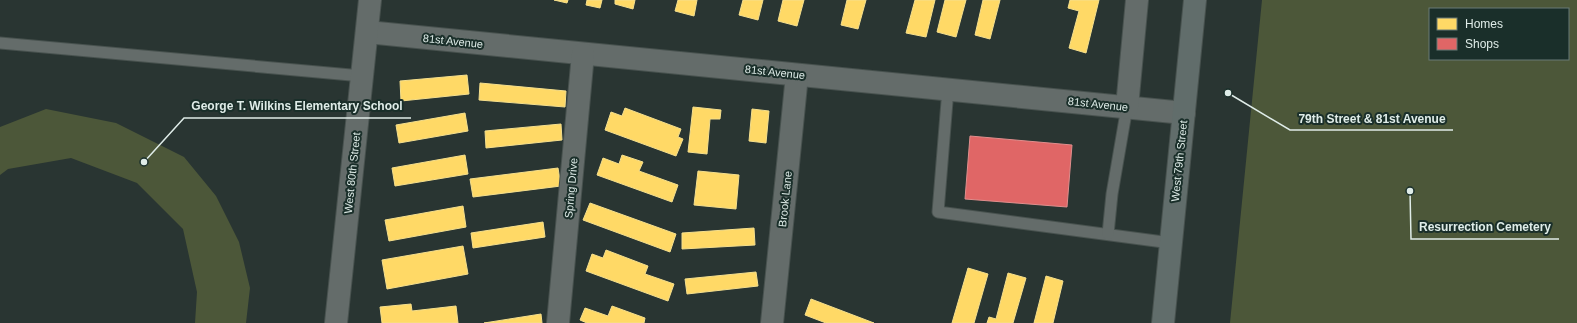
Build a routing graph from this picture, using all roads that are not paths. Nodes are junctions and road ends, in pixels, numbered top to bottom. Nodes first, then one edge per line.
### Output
1 (370, 0) edge
2 (1137, 0) edge
3 (1195, 0) edge
4 (367, 32) junction
5 (0, 43) edge
6 (583, 54) junction
7 (797, 75) junction
8 (362, 76) junction
9 (948, 89) junction
10 (1127, 107) junction
11 (1184, 113) junction
12 (1108, 234) junction
13 (1171, 243) junction
14 (336, 323) edge
15 (558, 323) edge
16 (772, 323) edge
17 (1163, 323) edge

1 - 4 street, West 80th Street
2 - 10 street
3 - 11 main road, West 79th Street
4 - 6 street, 81st Avenue
4 - 8 street, West 80th Street
5 - 8 lane
6 - 7 street, 81st Avenue
6 - 15 street, Spring Drive
7 - 9 street, 81st Avenue
7 - 16 street, Brook Lane
8 - 14 street, West 80th Street
9 - 10 street, 81st Avenue
9 - 12 lane
10 - 11 street, 81st Avenue
10 - 12 lane
11 - 13 main road, West 79th Street
12 - 13 lane
13 - 17 main road, West 79th Street

